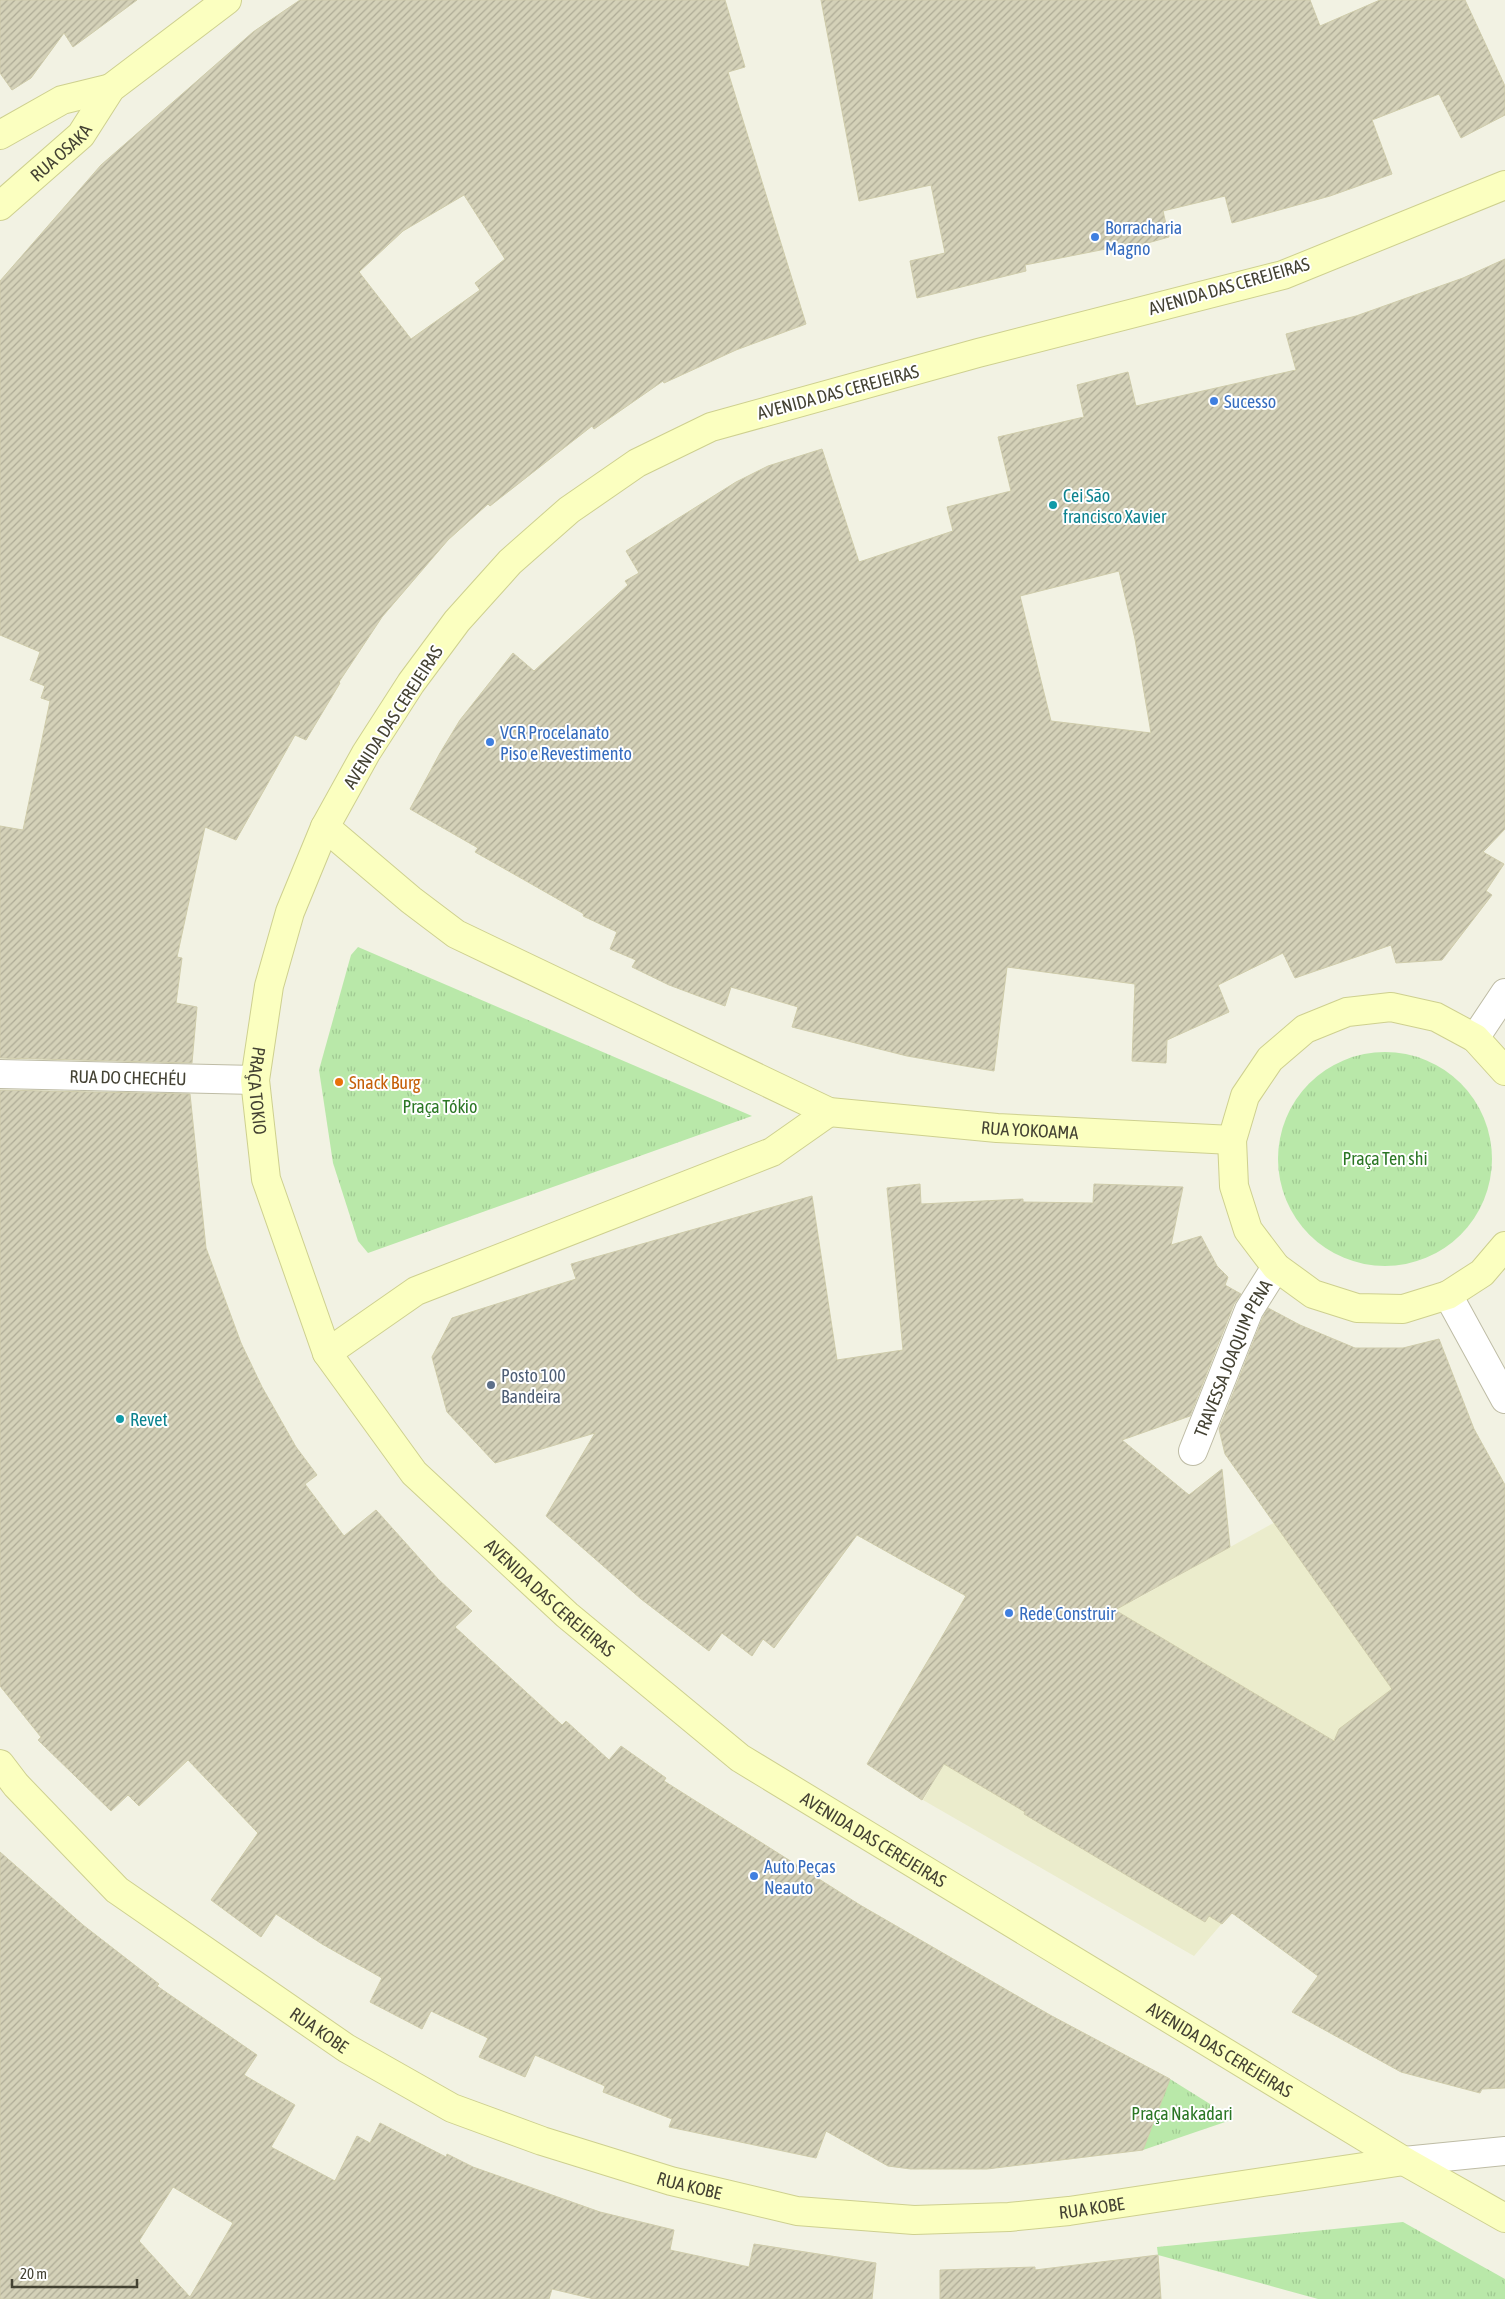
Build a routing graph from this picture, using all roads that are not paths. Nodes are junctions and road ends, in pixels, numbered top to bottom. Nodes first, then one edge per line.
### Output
1 (227, 0) edge
2 (111, 88) junction
3 (0, 135) edge
4 (1505, 185) edge
5 (0, 206) edge
6 (325, 827) junction
7 (1505, 994) edge
8 (1475, 1038) junction
9 (1505, 1071) edge
10 (0, 1074) edge
11 (255, 1080) junction
12 (829, 1112) junction
13 (1232, 1140) junction
14 (1505, 1246) edge
15 (1276, 1267) junction
16 (1448, 1295) junction
17 (327, 1353) junction
18 (1505, 1399) edge
19 (1193, 1451) dead end
20 (0, 1764) edge
21 (1505, 2151) edge
22 (1404, 2161) junction
23 (1505, 2218) edge

1 - 2 street, RUA OSAKA
2 - 3 street, RUA OSAKA
2 - 5 street, RUA OSAKA
4 - 6 street, AVENIDA DAS CEREJEIRAS
6 - 11 street, PRAÇA TOKIO
6 - 12 street
7 - 8 street
8 - 9 street
8 - 13 street
10 - 11 street, RUA DO CHECHÉU
11 - 17 street, PRAÇA TOKIO
12 - 13 street, RUA YOKOAMA
12 - 17 street
13 - 15 street
14 - 16 street
15 - 16 street
15 - 19 street, TRAVESSA JOAQUIM PENA
16 - 18 street
17 - 22 street, AVENIDA DAS CEREJEIRAS
20 - 22 street, RUA KOBE
21 - 22 street, RUA KOBE
22 - 23 street, AVENIDA DAS CEREJEIRAS

